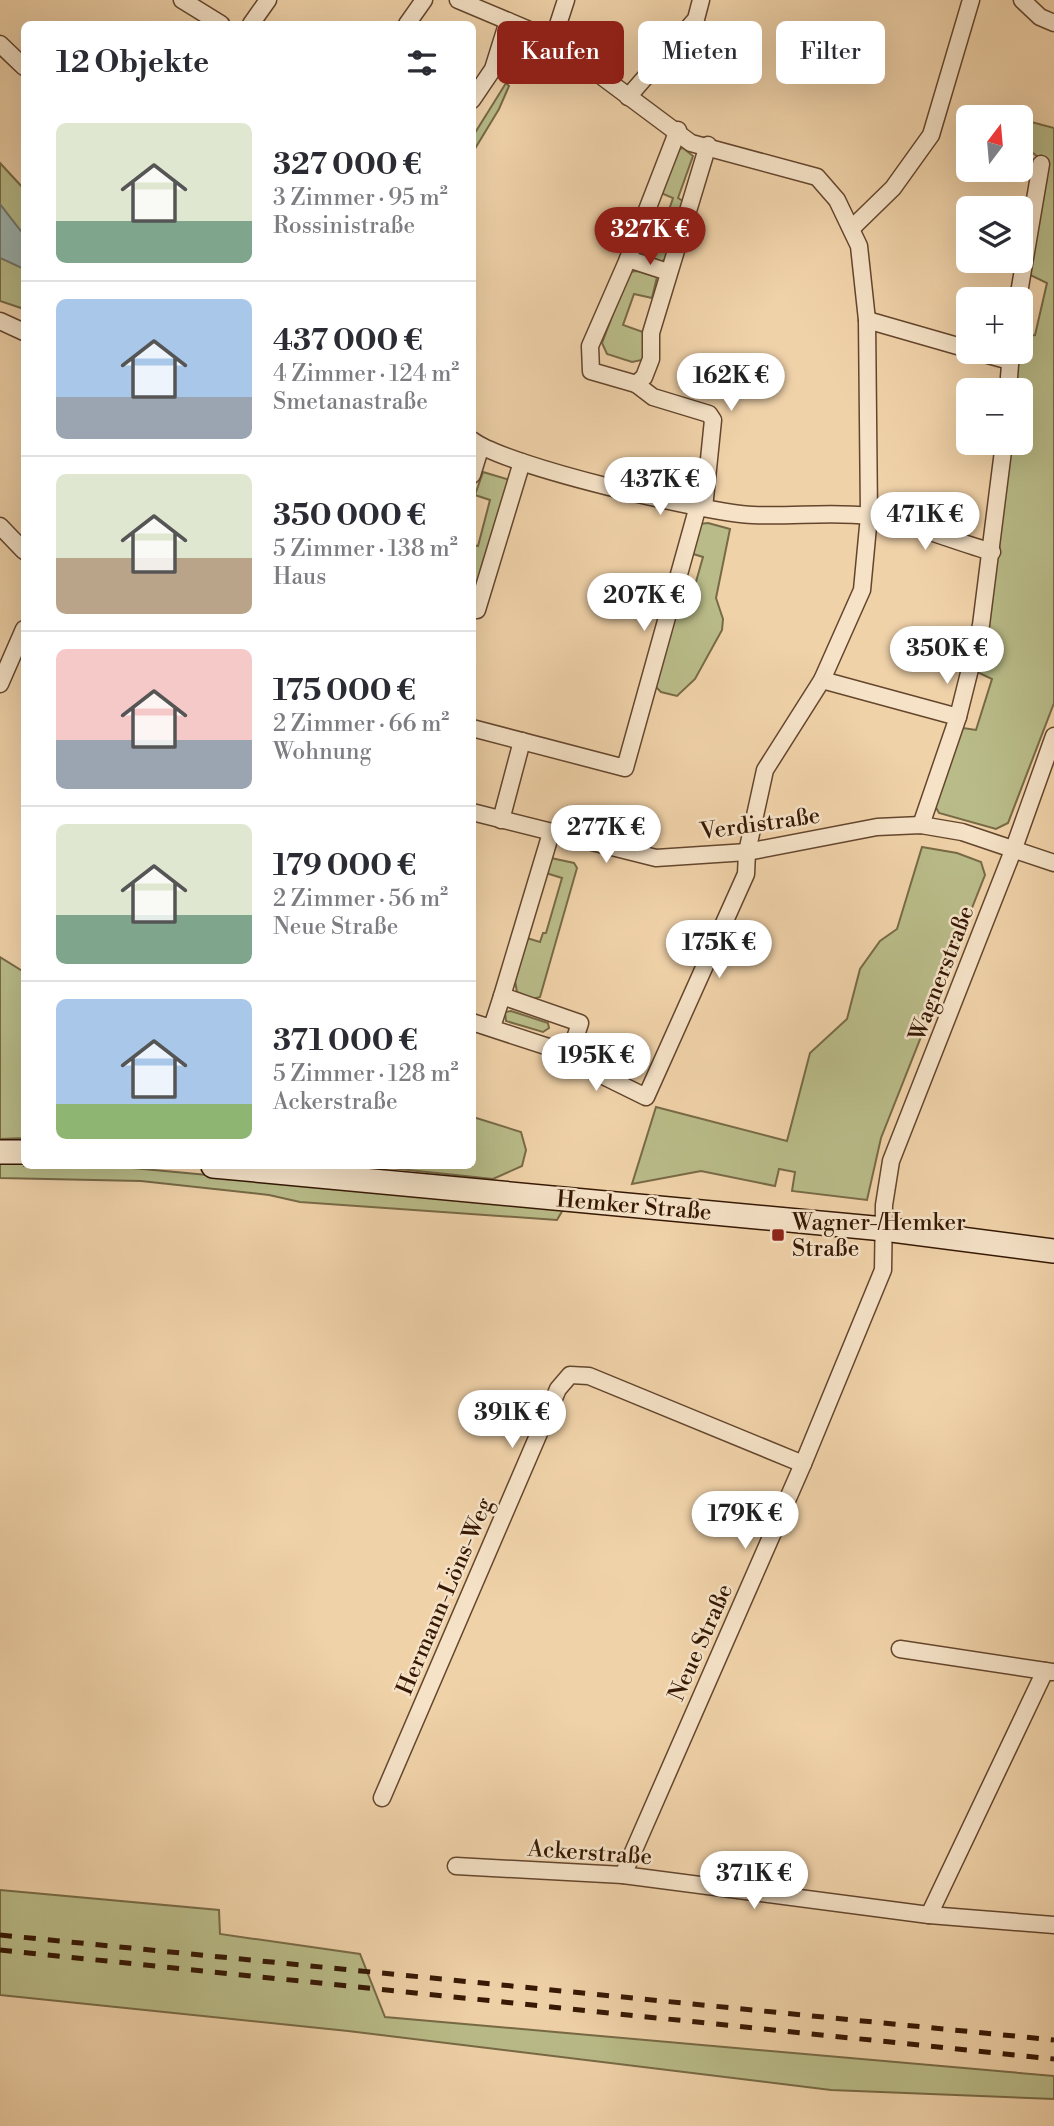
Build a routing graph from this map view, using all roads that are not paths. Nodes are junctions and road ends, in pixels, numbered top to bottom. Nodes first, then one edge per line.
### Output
1 (182, 0) edge
2 (268, 0) edge
3 (424, 0) edge
4 (458, 0) edge
5 (566, 0) edge
6 (701, 0) edge
7 (971, 0) edge
8 (1022, 0) edge
9 (216, 21) edge
10 (253, 21) edge
11 (409, 21) edge
12 (508, 21) edge
13 (559, 21) edge
14 (1054, 23) edge
15 (0, 44) edge
16 (497, 56) edge
17 (21, 64) edge
18 (611, 84) edge
19 (476, 94) edge
20 (628, 97) junction
21 (678, 130) junction
22 (708, 145) junction
23 (1041, 164) dead end
24 (852, 228) junction
25 (628, 258) junction
26 (668, 272) junction
27 (1020, 287) edge
28 (867, 320) junction
29 (0, 321) edge
30 (21, 331) edge
31 (956, 346) edge
32 (636, 384) junction
33 (477, 443) edge
34 (1003, 455) edge
35 (522, 462) junction
36 (701, 507) junction
37 (869, 516) junction
38 (0, 526) edge
39 (21, 548) edge
40 (992, 552) junction
41 (476, 610) edge
42 (21, 636) edge
43 (822, 680) junction
44 (0, 684) edge
45 (958, 717) junction
46 (476, 729) edge
47 (1054, 736) edge
48 (522, 741) junction
49 (476, 813) edge
50 (501, 820) junction
51 (921, 825) junction
52 (551, 833) junction
53 (1014, 848) junction
54 (747, 852) junction
55 (1054, 863) edge
56 (502, 996) junction
57 (476, 1023) edge
58 (492, 1027) junction
59 (570, 1054) junction
60 (0, 1152) edge
61 (21, 1152) edge
62 (245, 1169) edge
63 (884, 1228) junction
64 (1054, 1251) edge
65 (803, 1464) junction
66 (900, 1649) dead end
67 (1049, 1672) edge
68 (382, 1798) dead end
69 (456, 1866) dead end
70 (623, 1875) junction
71 (929, 1915) junction
72 (1054, 1925) edge

1 - 9 street
2 - 10 street
3 - 11 street
4 - 12 street
5 - 13 street
6 - 20 street
7 - 24 street
8 - 14 street
15 - 17 street
16 - 19 street
18 - 20 street
20 - 21 street
21 - 22 street
21 - 25 street
22 - 24 street
22 - 26 street
23 - 27 street
24 - 28 street
25 - 26 street
25 - 32 street
26 - 32 street
28 - 31 street
28 - 37 street
29 - 30 street
32 - 36 street
33 - 35 street
34 - 40 street
35 - 36 street
35 - 41 street
36 - 37 street
36 - 48 street
37 - 40 street
37 - 43 street
38 - 39 street
40 - 45 street
42 - 44 street
43 - 45 street
43 - 54 street
45 - 51 street
46 - 48 street
47 - 53 street, Wagnerstraße
48 - 50 street
49 - 50 street, Verdistraße
50 - 52 street, Verdistraße
51 - 53 street, Verdistraße
51 - 54 street, Verdistraße
52 - 54 street, Verdistraße
52 - 56 street
53 - 55 street, Verdistraße
53 - 63 street, Wagnerstraße
54 - 59 street
56 - 58 street
56 - 59 street
57 - 58 street
58 - 59 street
60 - 61 main road
62 - 63 main road, Hemker Straße
63 - 64 main road, Hemker Straße
63 - 65 street, Neue Straße
65 - 68 street, Hermann-Löns-Weg
65 - 70 street, Neue Straße
66 - 67 street
67 - 71 street
69 - 70 street, Ackerstraße
70 - 71 street, Ackerstraße
71 - 72 street, Ackerstraße

